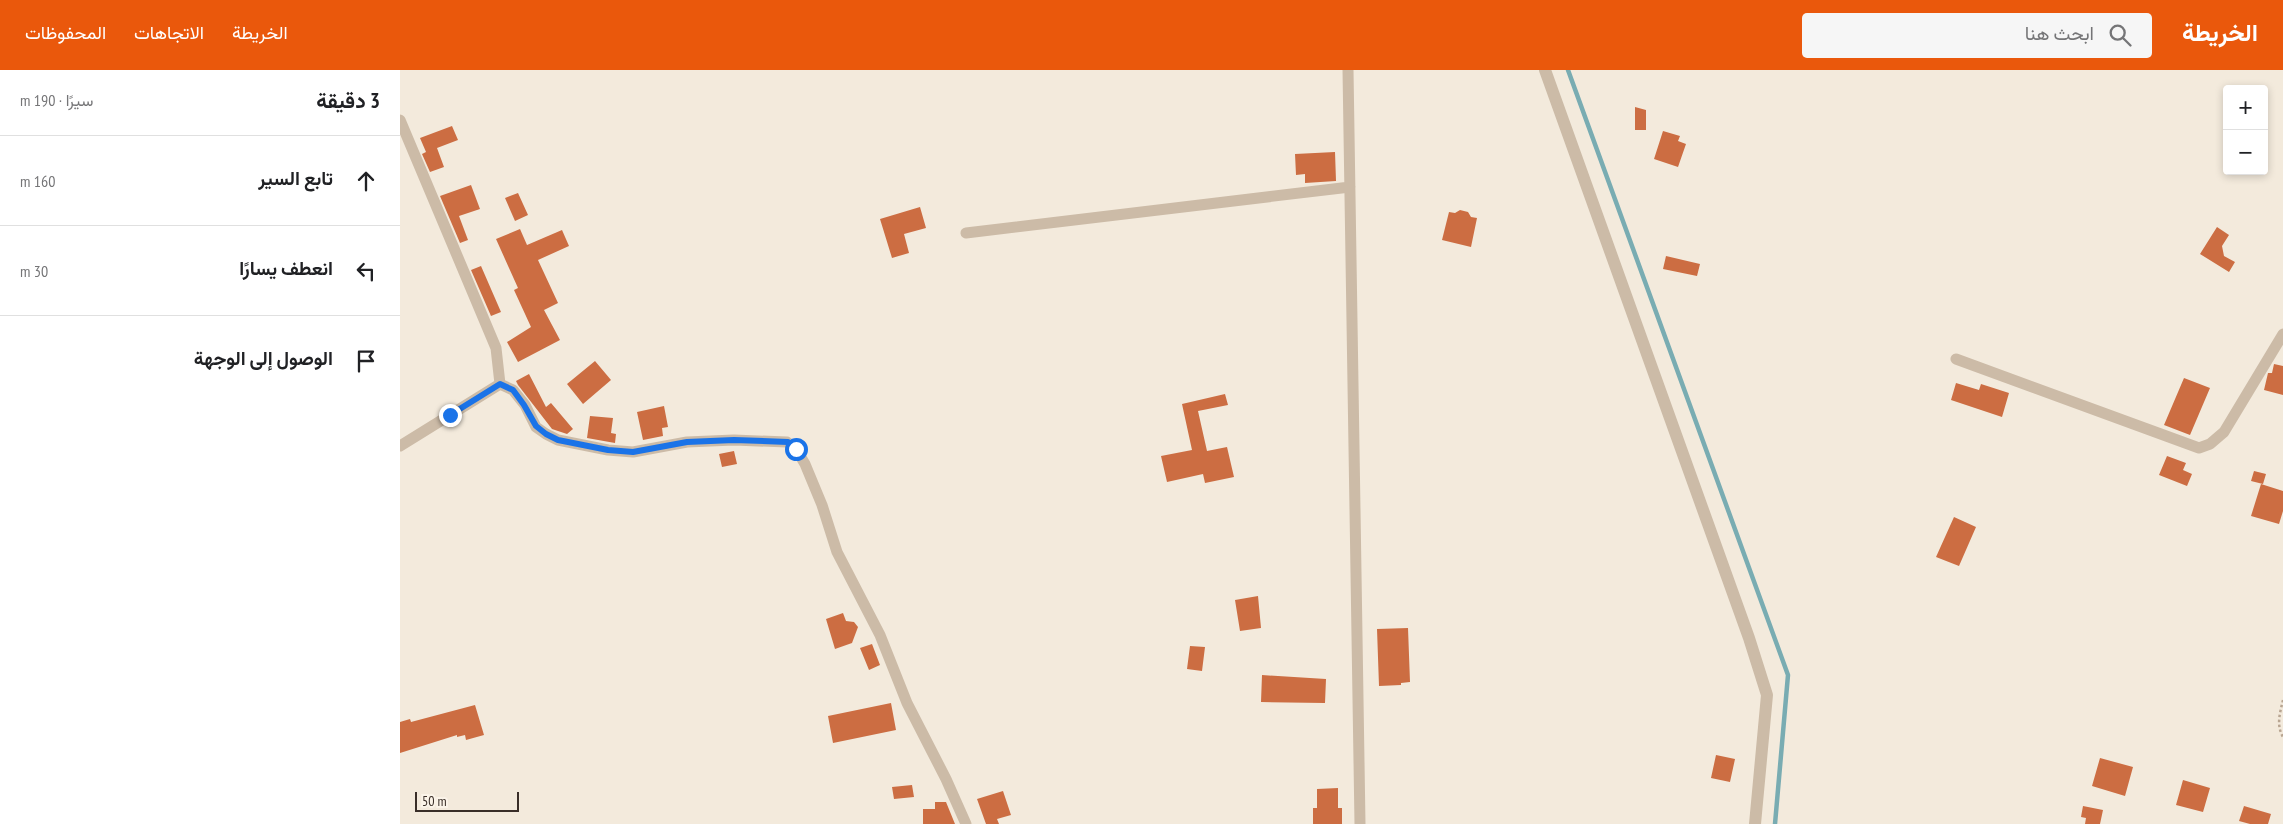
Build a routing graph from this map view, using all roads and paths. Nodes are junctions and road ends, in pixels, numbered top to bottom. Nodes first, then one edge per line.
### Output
1 (1348, 70) edge
2 (1545, 70) edge
3 (400, 120) edge
4 (1350, 187) junction
5 (966, 234) dead end
6 (2283, 334) edge
7 (1956, 359) dead end
8 (500, 384) junction
9 (400, 446) edge
10 (2283, 700) edge
11 (2283, 737) edge
12 (966, 824) edge
13 (1360, 824) edge
14 (1755, 824) edge

1 - 4 street
2 - 14 street
3 - 8 street
4 - 5 street
4 - 13 street
6 - 7 street
8 - 9 street
8 - 12 street
10 - 11 path

